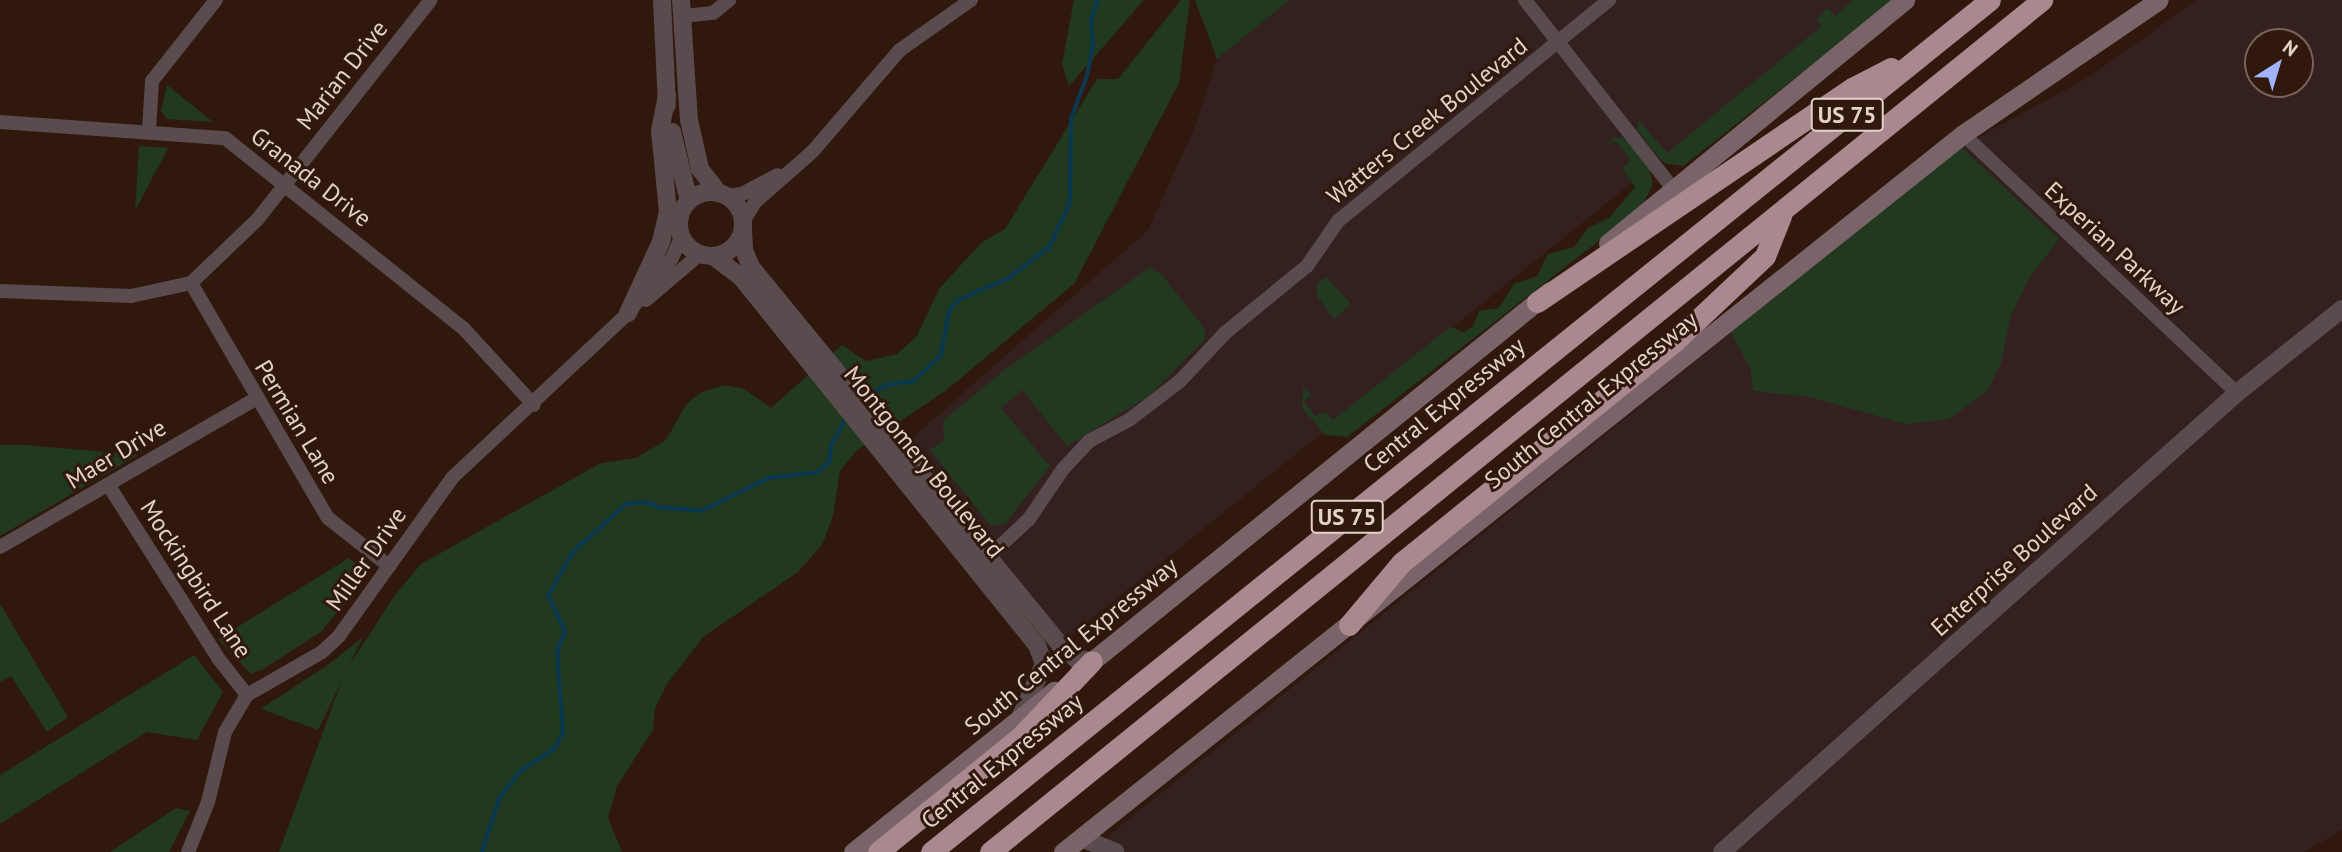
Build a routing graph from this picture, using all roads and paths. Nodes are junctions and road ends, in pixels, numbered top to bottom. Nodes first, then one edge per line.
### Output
1 (216, 0) edge
2 (431, 0) edge
3 (662, 0) edge
4 (729, 0) edge
5 (971, 0) edge
6 (1525, 0) edge
7 (1609, 0) edge
8 (1905, 0) edge
9 (1990, 0) edge
10 (2042, 0) edge
11 (2159, 0) edge
12 (682, 8) edge
13 (1557, 44) junction
14 (1930, 48) junction
15 (667, 94) junction
16 (0, 122) edge
17 (149, 130) junction
18 (1963, 134) junction
19 (806, 159) junction
20 (284, 185) junction
21 (1674, 190) junction
22 (723, 195) junction
23 (689, 201) junction
24 (1782, 214) junction
25 (743, 225) junction
26 (682, 236) junction
27 (706, 255) junction
28 (191, 283) junction
29 (0, 291) edge
30 (1537, 302) junction
31 (2342, 309) edge
32 (628, 313) junction
33 (822, 364) junction
34 (2237, 393) junction
35 (255, 399) junction
36 (534, 405) junction
37 (109, 486) junction
38 (0, 547) edge
39 (983, 562) junction
40 (389, 566) junction
41 (1349, 625) junction
42 (1092, 662) junction
43 (247, 695) junction
44 (1020, 718) junction
45 (1081, 838) junction
46 (188, 852) edge
47 (853, 852) edge
48 (878, 852) edge
49 (931, 852) edge
50 (990, 852) edge
51 (1063, 852) edge
52 (1115, 852) edge
53 (1722, 852) edge

1 - 17 street
2 - 20 street, Marian Drive
3 - 15 street
4 - 12 street
5 - 19 street
6 - 13 street
7 - 13 street, Watters Creek Boulevard
8 - 21 main road, South Central Expressway
9 - 14 highway, Central Expressway / US 75
10 - 24 highway, US 75
11 - 18 main road, South Central Expressway
12 - 22 street
13 - 21 street
13 - 39 street, Watters Creek Boulevard
14 - 30 highway
14 - 49 highway, Central Expressway / US 75
15 - 23 street
15 - 32 street
16 - 17 street, Granada Drive
17 - 20 street, Granada Drive
18 - 34 street, Experian Parkway
18 - 41 main road, South Central Expressway
19 - 22 street
19 - 25 street
20 - 28 street, Marian Drive
20 - 36 street, Granada Drive
21 - 30 main road, South Central Expressway
22 - 23 street
22 - 25 street
23 - 26 street
24 - 41 highway
24 - 50 highway, US 75
25 - 27 street
25 - 33 street, Montgomery Boulevard
26 - 27 street
26 - 32 street, Miller Drive
27 - 32 street, Miller Drive
27 - 33 street, Montgomery Boulevard
28 - 29 street
28 - 35 street, Permian Lane
30 - 42 main road, South Central Expressway
31 - 34 street, Enterprise Boulevard
32 - 36 street, Miller Drive
33 - 39 street, Montgomery Boulevard
34 - 53 street, Enterprise Boulevard
35 - 37 street, Maer Drive
35 - 40 street, Permian Lane
36 - 40 street, Miller Drive
37 - 38 street, Maer Drive
37 - 43 street, Mockingbird Lane
39 - 42 street, Montgomery Boulevard
39 - 44 street, Montgomery Boulevard
40 - 43 street, Miller Drive
41 - 45 main road, South Central Expressway
42 - 44 main road, South Central Expressway
42 - 48 highway
43 - 46 street, Miller Drive
44 - 47 main road, South Central Expressway
45 - 51 main road, South Central Expressway
45 - 52 street

